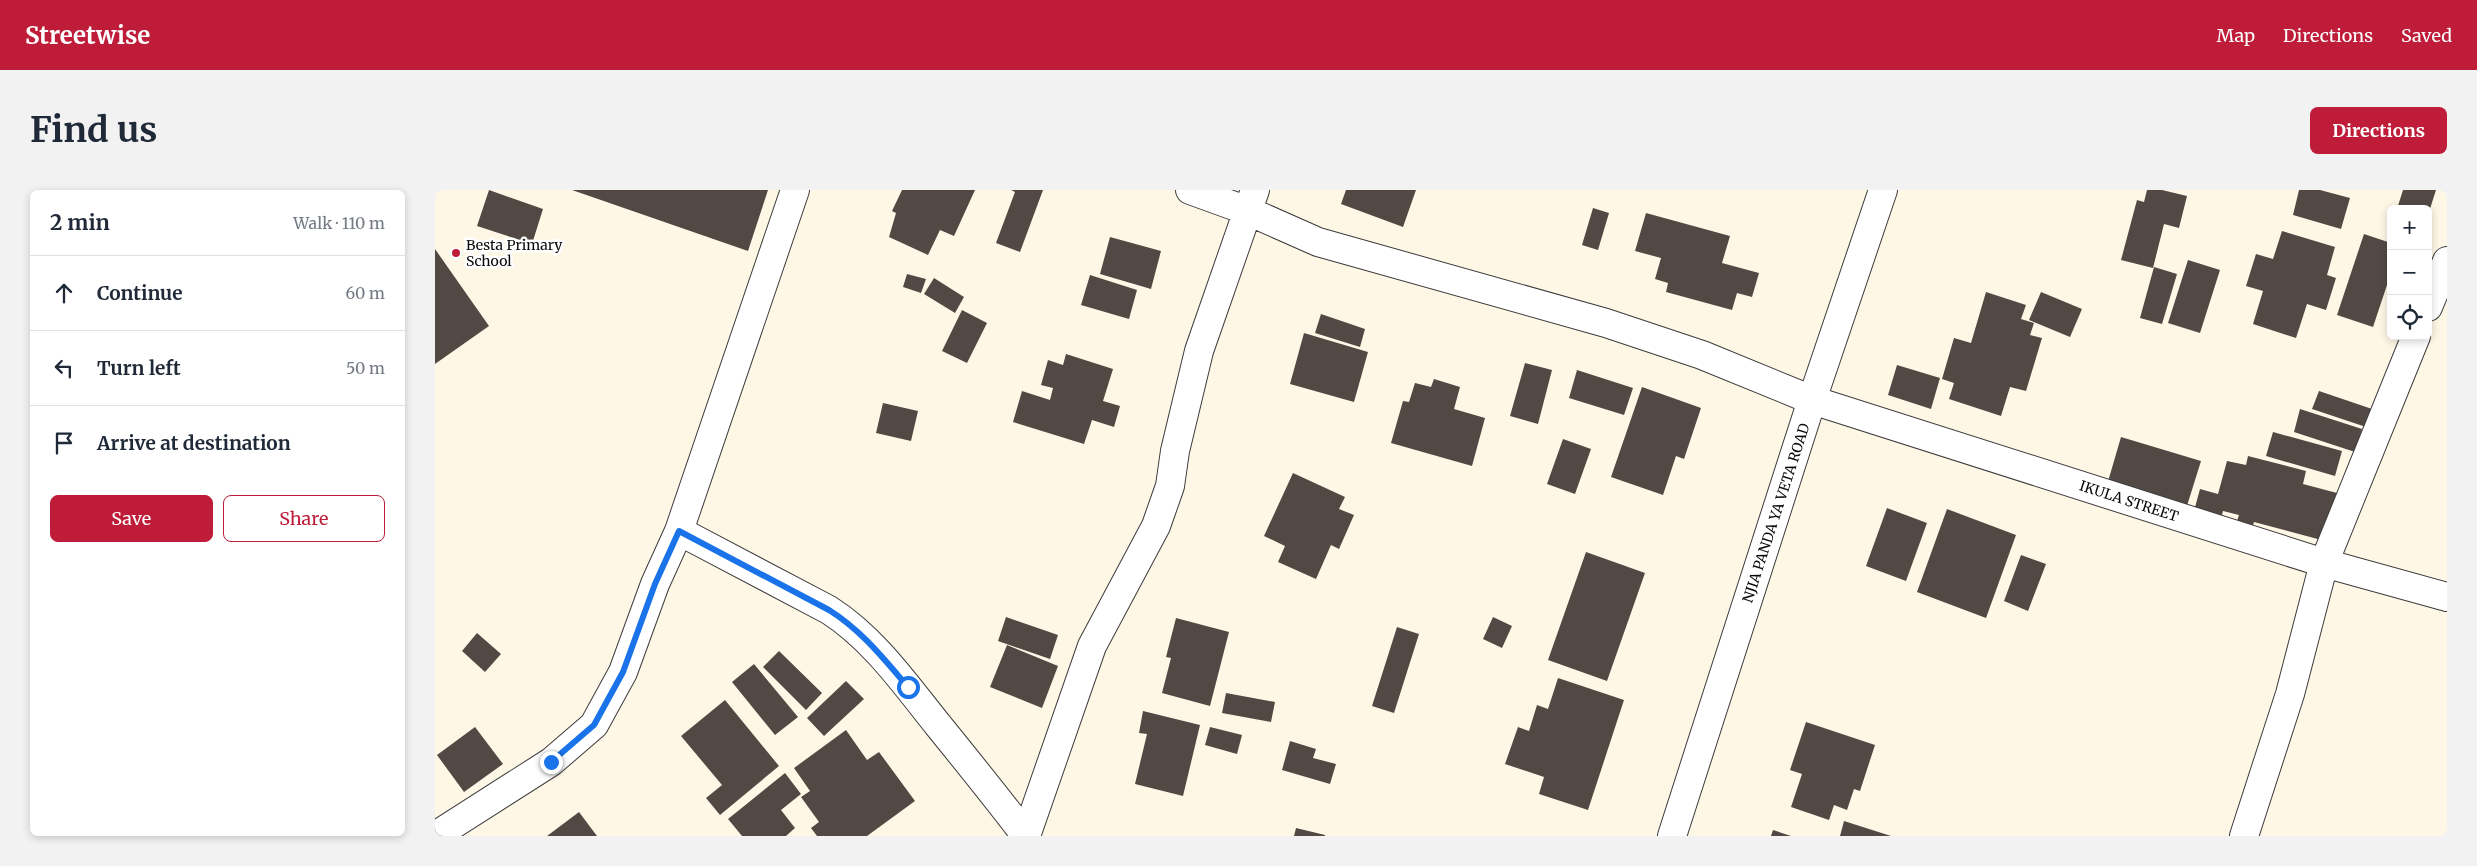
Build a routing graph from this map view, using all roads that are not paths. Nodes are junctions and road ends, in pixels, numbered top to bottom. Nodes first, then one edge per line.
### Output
1 (795, 190) edge
2 (1191, 190) edge
3 (1883, 190) edge
4 (1251, 200) edge
5 (2447, 261) edge
6 (2432, 297) edge
7 (2414, 340) edge
8 (1813, 400) junction
9 (679, 531) junction
10 (2324, 563) junction
11 (2447, 596) edge
12 (435, 836) edge
13 (1026, 836) edge
14 (1672, 836) edge
15 (2244, 836) edge

1 - 9 street
2 - 4 street, IKULA STREET
3 - 8 street, NJIA PANDA YA VETA ROAD
4 - 8 street, IKULA STREET
4 - 13 street
5 - 6 street
7 - 10 street
8 - 10 street, IKULA STREET
8 - 14 street, NJIA PANDA YA VETA ROAD
9 - 12 street
9 - 13 street
10 - 11 street, IKULA STREET
10 - 15 street

